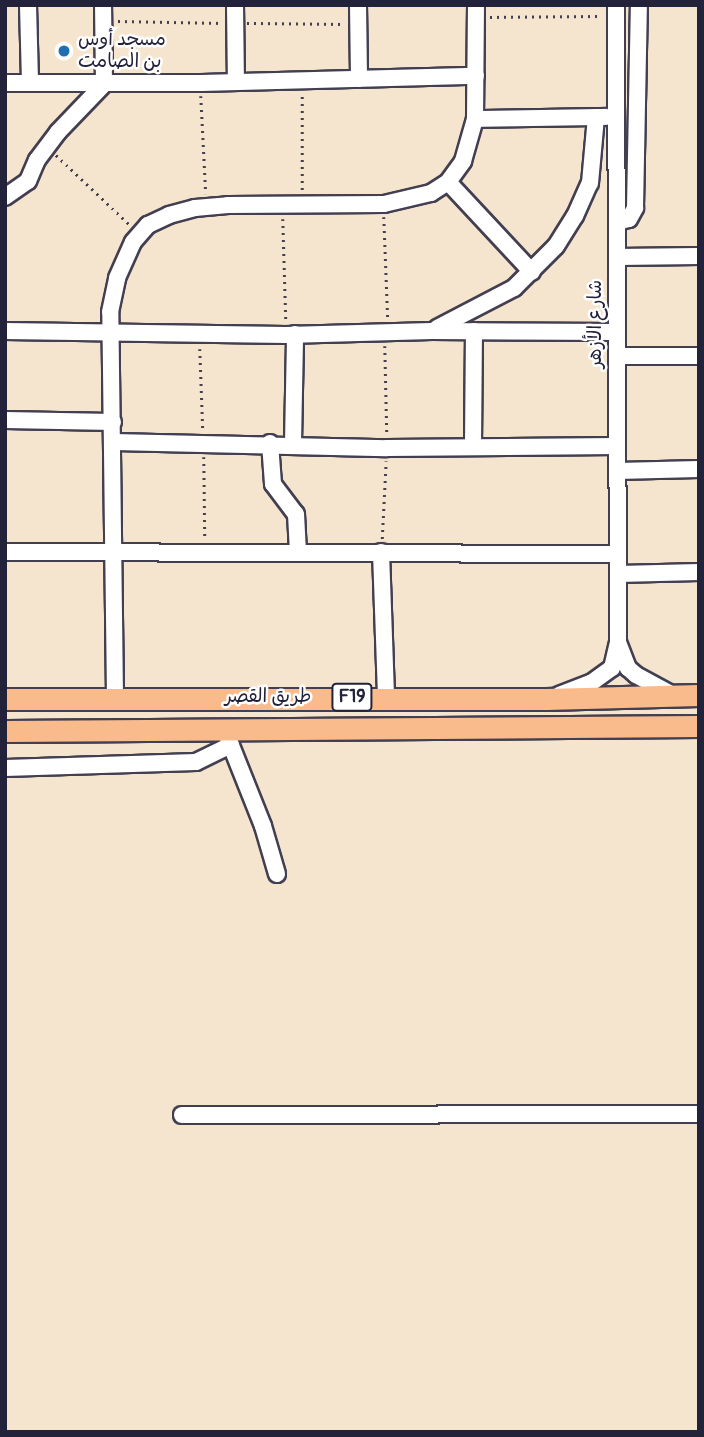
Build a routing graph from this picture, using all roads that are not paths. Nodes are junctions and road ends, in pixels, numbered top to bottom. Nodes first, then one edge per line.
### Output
1 (28, 5) edge
2 (235, 5) edge
3 (358, 5) edge
4 (639, 5) edge
5 (616, 10) edge
6 (476, 11) edge
7 (104, 13) edge
8 (476, 76) junction
9 (359, 79) junction
10 (236, 82) junction
11 (5, 83) edge
12 (30, 83) junction
13 (638, 83) junction
14 (104, 84) junction
15 (616, 85) junction
16 (596, 117) junction
17 (615, 117) junction
18 (475, 119) junction
19 (448, 182) junction
20 (5, 197) edge
21 (617, 222) junction
22 (699, 256) edge
23 (617, 257) junction
24 (532, 272) junction
25 (5, 331) edge
26 (111, 331) junction
27 (432, 331) junction
28 (474, 331) junction
29 (617, 332) junction
30 (291, 335) junction
31 (617, 356) junction
32 (699, 356) edge
33 (5, 420) edge
34 (113, 422) junction
35 (114, 442) junction
36 (270, 443) junction
37 (293, 443) junction
38 (473, 445) junction
39 (617, 446) junction
40 (699, 469) edge
41 (617, 471) junction
42 (114, 550) junction
43 (5, 552) edge
44 (298, 552) junction
45 (381, 552) junction
46 (618, 554) junction
47 (699, 572) edge
48 (618, 574) junction
49 (618, 642) junction
50 (5, 686) edge
51 (674, 695) junction
52 (699, 695) edge
53 (85, 697) junction
54 (115, 697) junction
55 (386, 697) junction
56 (5, 699) edge
57 (547, 699) junction
58 (699, 726) edge
59 (5, 730) edge
60 (228, 737) junction
61 (5, 768) edge
62 (277, 874) dead end
63 (699, 1114) edge
64 (182, 1115) dead end

1 - 12 street
2 - 10 street
3 - 9 street
4 - 13 street
5 - 15 street, شارع الأزهر
6 - 8 street
7 - 14 street
8 - 9 street
8 - 18 street
9 - 10 street
10 - 14 street
11 - 12 street
12 - 14 street
13 - 15 street
13 - 21 street
14 - 20 street
15 - 17 street, شارع الأزهر
16 - 17 street
16 - 18 street
16 - 24 street
17 - 21 street, شارع الأزهر
18 - 19 street
19 - 24 street
19 - 26 street
21 - 23 street, شارع الأزهر
22 - 23 street
23 - 29 street, شارع الأزهر
24 - 27 street
25 - 26 street
26 - 30 street
26 - 34 street
27 - 28 street
27 - 30 street
28 - 29 street
28 - 38 street
29 - 31 street, شارع الأزهر
30 - 37 street
31 - 32 street
31 - 39 street, شارع الأزهر
33 - 34 street
34 - 35 street
35 - 36 street
35 - 42 street
36 - 37 street
36 - 44 street
37 - 38 street
38 - 39 street
39 - 41 street, شارع الأزهر
40 - 41 street
41 - 46 street, شارع الأزهر
42 - 43 street
42 - 44 street
42 - 54 street
44 - 45 street
45 - 46 street
45 - 55 street
46 - 48 street, شارع الأزهر
47 - 48 street
48 - 49 street, شارع الأزهر
49 - 51 street, شارع الأزهر
49 - 57 street, شارع الأزهر
50 - 53 main road
51 - 52 main road, طريق القصر / F19
51 - 57 main road, طريق القصر / F19
53 - 54 main road, طريق القصر / F19
53 - 56 main road, طريق القصر / F19
54 - 55 main road, طريق القصر / F19
55 - 57 main road, طريق القصر / F19
58 - 60 main road, طريق القصر / F19
59 - 60 main road, طريق القصر / F19
60 - 61 street
60 - 62 street
63 - 64 street

